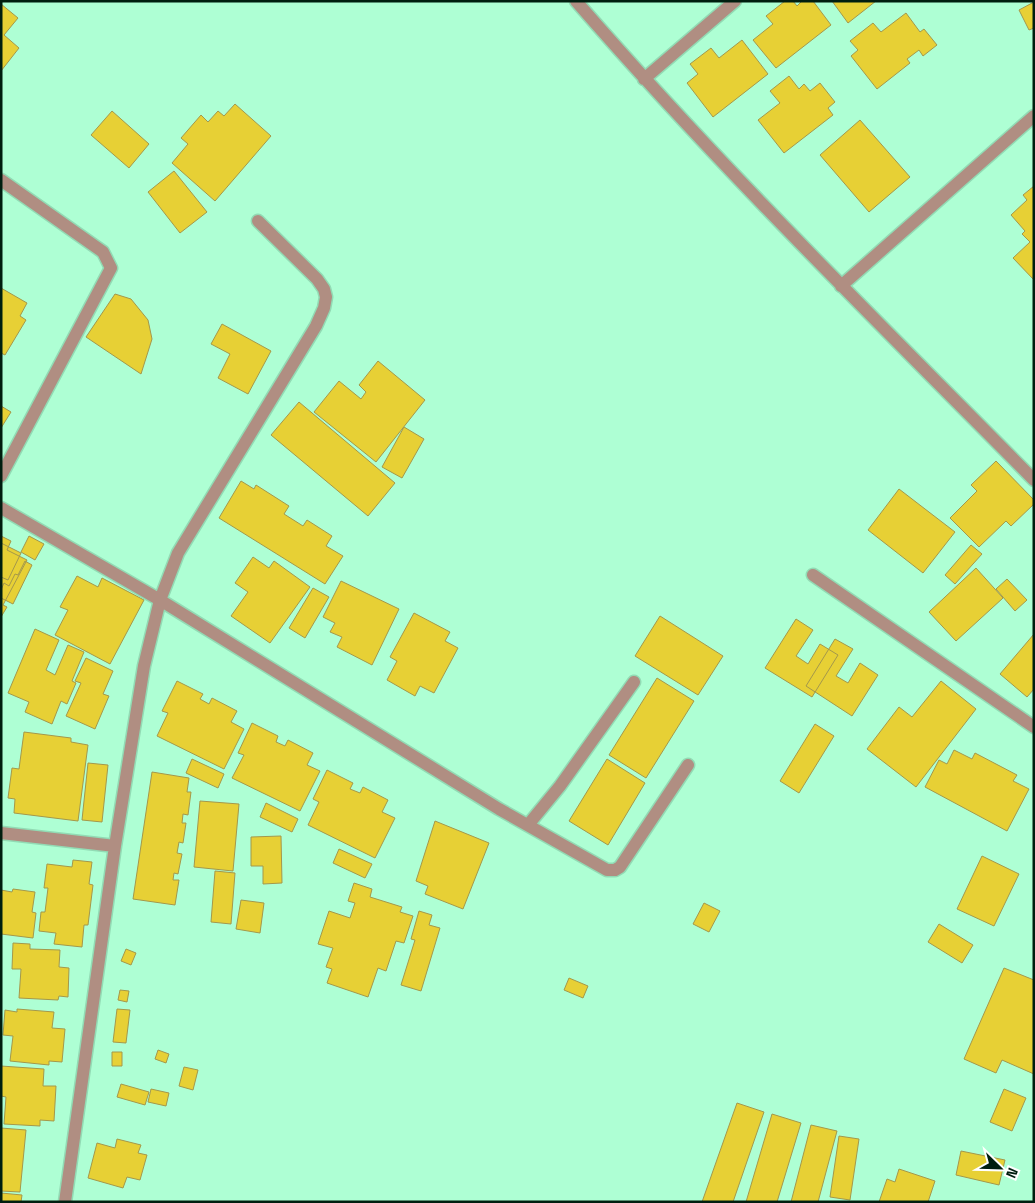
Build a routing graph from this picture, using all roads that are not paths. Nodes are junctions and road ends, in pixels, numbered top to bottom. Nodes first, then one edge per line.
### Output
1 (576, 1) edge
2 (735, 1) edge
3 (644, 79) junction
4 (1034, 116) edge
5 (1, 180) edge
6 (258, 221) dead end
7 (841, 286) junction
8 (1, 476) edge
9 (1034, 480) edge
10 (1, 508) edge
11 (813, 575) dead end
12 (160, 600) junction
13 (634, 682) dead end
14 (1034, 727) edge
15 (688, 765) dead end
16 (528, 825) junction
17 (1, 833) edge
18 (115, 846) junction
19 (65, 1202) edge

1 - 3 street
2 - 3 street
3 - 7 street
4 - 7 street
5 - 8 street
6 - 12 street
7 - 9 street
10 - 12 street
11 - 14 street
12 - 16 street
12 - 18 street
13 - 16 street
15 - 16 street
17 - 18 street
18 - 19 street

